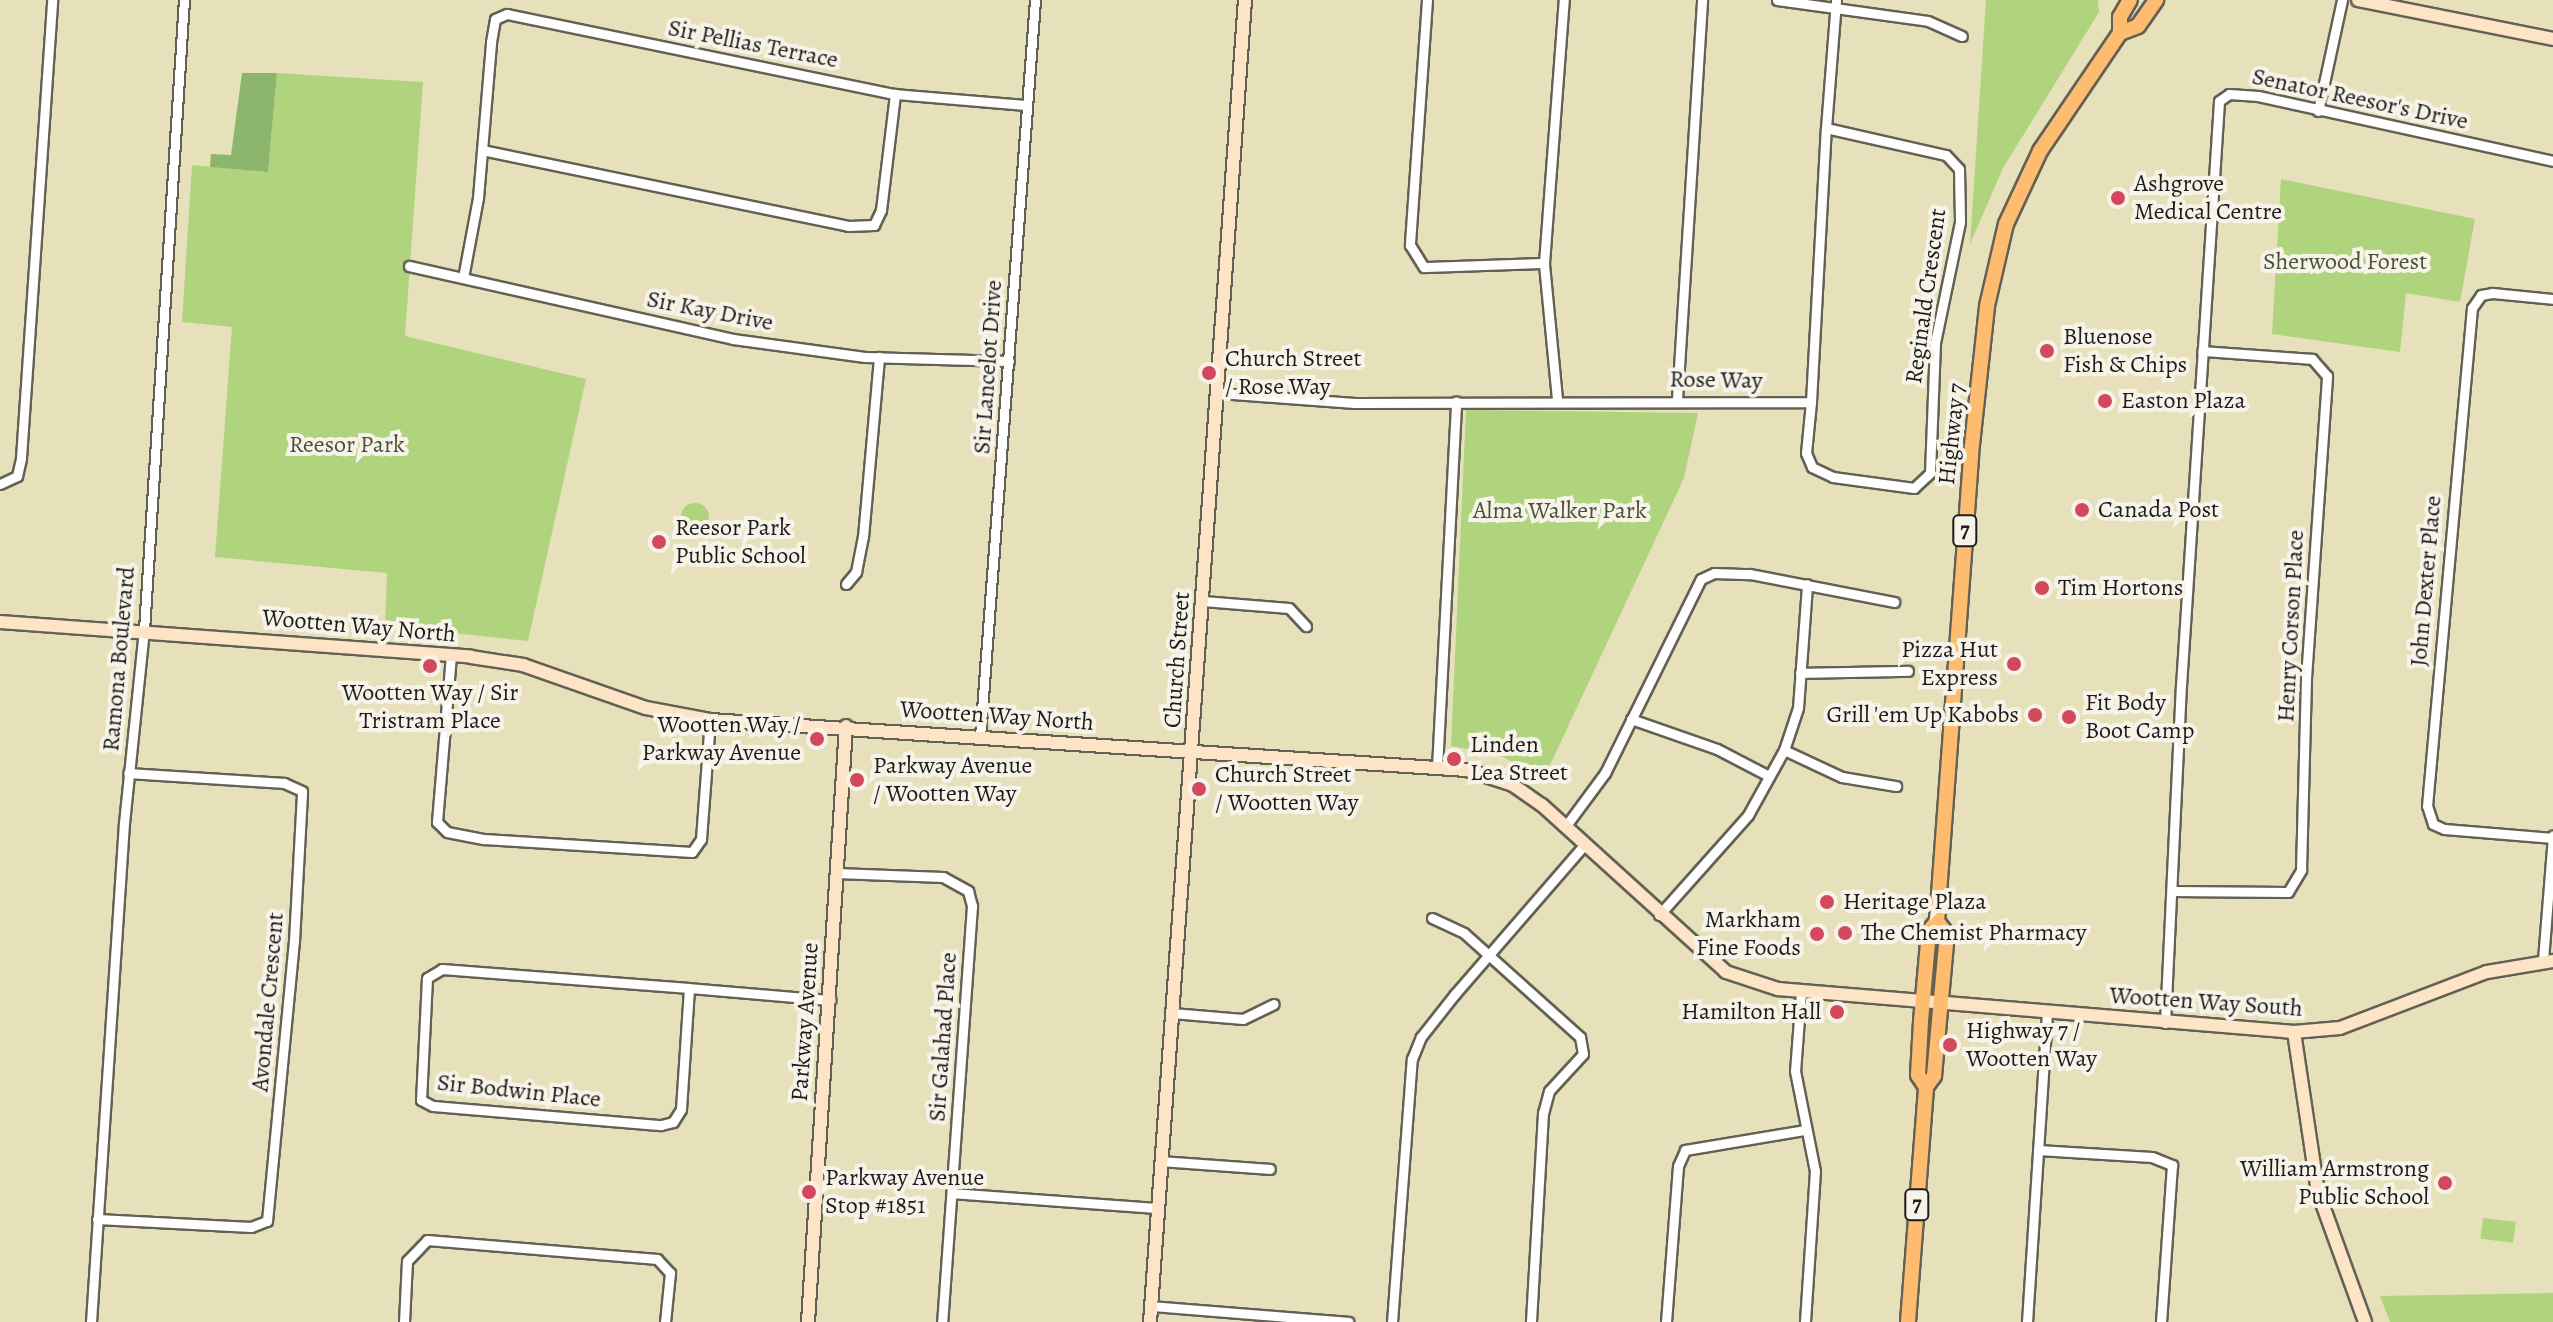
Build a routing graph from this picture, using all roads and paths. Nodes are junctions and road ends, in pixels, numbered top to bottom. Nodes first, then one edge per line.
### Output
1 (52, 0) edge
2 (184, 0) edge
3 (1035, 0) edge
4 (1245, 0) edge
5 (1427, 0) edge
6 (1564, 0) edge
7 (1702, 0) edge
8 (1777, 0) edge
9 (2130, 0) edge
10 (2156, 0) edge
11 (2342, 0) edge
12 (2358, 0) edge
13 (1836, 4) edge
14 (2120, 33) junction
15 (1962, 36) dead end
16 (2553, 39) edge
17 (895, 94) junction
18 (1027, 105) junction
19 (2318, 111) junction
20 (1826, 128) junction
21 (482, 150) junction
22 (2553, 161) edge
23 (1544, 263) junction
24 (409, 266) dead end
25 (463, 278) junction
26 (2553, 299) edge
27 (2202, 351) junction
28 (879, 357) junction
29 (1009, 361) junction
30 (1219, 393) junction
31 (1557, 399) junction
32 (1677, 399) junction
33 (1456, 401) junction
34 (1811, 402) junction
35 (0, 484) edge
36 (846, 584) dead end
37 (1807, 584) junction
38 (1203, 601) junction
39 (1894, 602) dead end
40 (0, 622) edge
41 (1306, 626) dead end
42 (144, 630) junction
43 (451, 655) junction
44 (1908, 671) dead end
45 (1800, 673) junction
46 (1631, 719) junction
47 (710, 720) junction
48 (846, 726) junction
49 (980, 737) junction
50 (1784, 750) junction
51 (1192, 751) junction
52 (1437, 768) junction
53 (128, 773) junction
54 (1769, 776) junction
55 (1896, 786) dead end
56 (1565, 827) junction
57 (2553, 836) edge
58 (1585, 844) junction
59 (836, 873) junction
60 (2172, 891) junction
61 (1659, 915) junction
62 (1432, 918) dead end
63 (1937, 921) junction
64 (1485, 957) junction
65 (2548, 960) edge
66 (689, 988) junction
67 (1801, 992) junction
68 (830, 1000) junction
69 (1274, 1004) dead end
70 (1924, 1004) junction
71 (1941, 1006) junction
72 (1172, 1013) junction
73 (2047, 1013) junction
74 (2165, 1023) junction
75 (2294, 1032) junction
76 (1926, 1087) junction
77 (1805, 1130) junction
78 (2038, 1150) junction
79 (1161, 1161) junction
80 (1270, 1169) dead end
81 (952, 1193) junction
82 (1158, 1208) junction
83 (97, 1219) junction
84 (1151, 1306) junction
85 (91, 1322) edge
86 (404, 1322) edge
87 (665, 1322) edge
88 (808, 1322) edge
89 (942, 1322) edge
90 (1150, 1322) edge
91 (1348, 1322) edge
92 (1392, 1322) edge
93 (1531, 1322) edge
94 (1666, 1322) edge
95 (1805, 1322) edge
96 (1908, 1322) edge
97 (2027, 1322) edge
98 (2161, 1322) edge
99 (2365, 1322) edge

1 - 35 street
2 - 42 street, Ramona Boulevard
3 - 18 street, Sir Lancelot Drive
4 - 30 street, Church Street
5 - 23 street
6 - 23 street
7 - 32 street
8 - 13 street
9 - 14 main road, Highway 7 / 7
10 - 14 main road, Highway 7 / 7
11 - 19 street
12 - 16 street
13 - 15 street
13 - 20 street
14 - 63 main road, Highway 7 / 7
17 - 18 street, Sir Pellias Terrace
17 - 21 street
17 - 21 street, Sir Pellias Terrace
18 - 29 street, Sir Lancelot Drive
19 - 22 street, Senator Reesor's Drive
19 - 27 street, Senator Reesor's Drive
20 - 34 street
20 - 34 street, Reginald Crescent
21 - 25 street, Sir Pellias Terrace
23 - 31 street
24 - 25 street, Sir Kay Drive
25 - 28 street, Sir Kay Drive
26 - 57 street, John Dexter Place
27 - 60 street, Senator Reesor's Drive
27 - 60 street, Henry Corson Place
28 - 29 street, Sir Kay Drive
28 - 36 street
29 - 49 street, Sir Lancelot Drive
30 - 33 street, Rose Way
30 - 38 street, Church Street
31 - 32 street, Rose Way
31 - 33 street, Rose Way
32 - 34 street, Rose Way
33 - 52 street
37 - 39 street
37 - 45 street
37 - 46 street
38 - 41 street
38 - 51 street, Church Street
40 - 42 street, Wootten Way North
42 - 43 street, Wootten Way North
42 - 53 street, Ramona Boulevard
43 - 47 street, Wootten Way North
43 - 47 street
44 - 45 street
45 - 50 street
46 - 54 street
46 - 56 street
47 - 48 street, Wootten Way North
48 - 49 street, Wootten Way North
48 - 59 street, Parkway Avenue
49 - 51 street, Wootten Way North
50 - 54 street
50 - 55 street
51 - 52 street, Wootten Way North
51 - 72 street, Church Street
52 - 56 street, Wootten Way North
53 - 83 street, Ramona Boulevard
53 - 83 street, Avondale Crescent
54 - 61 street
56 - 58 street, Wootten Way North
57 - 65 street
58 - 61 street, Wootten Way North
58 - 64 street
59 - 68 street, Parkway Avenue
59 - 81 street, Sir Galahad Place
60 - 74 street, Senator Reesor's Drive
61 - 67 street, Wootten Way North
62 - 64 street
63 - 70 main road, Highway 7 / 7
63 - 71 main road, Highway 7 / 7
64 - 92 street
64 - 93 street
65 - 75 street, Wootten Way South
66 - 66 street, Sir Bodwin Place
66 - 68 street, Sir Bodwin Place
67 - 70 street, Wootten Way North
67 - 77 street
68 - 88 street, Parkway Avenue
69 - 72 street
70 - 71 street, Wootten Way North
70 - 76 main road, Highway 7 / 7
71 - 73 street, Wootten Way South
71 - 76 main road, Highway 7 / 7
72 - 79 street, Church Street
73 - 74 street, Wootten Way South
73 - 78 street
74 - 75 street, Wootten Way South
75 - 99 street
76 - 96 main road, Highway 7 / 7
77 - 94 street
77 - 95 street
78 - 97 street
78 - 98 street
79 - 80 street
79 - 82 street, Church Street
81 - 82 street
81 - 89 street, Sir Galahad Place
82 - 84 street, Church Street
83 - 85 street, Ramona Boulevard
84 - 90 street, Church Street
84 - 91 street
86 - 87 street

